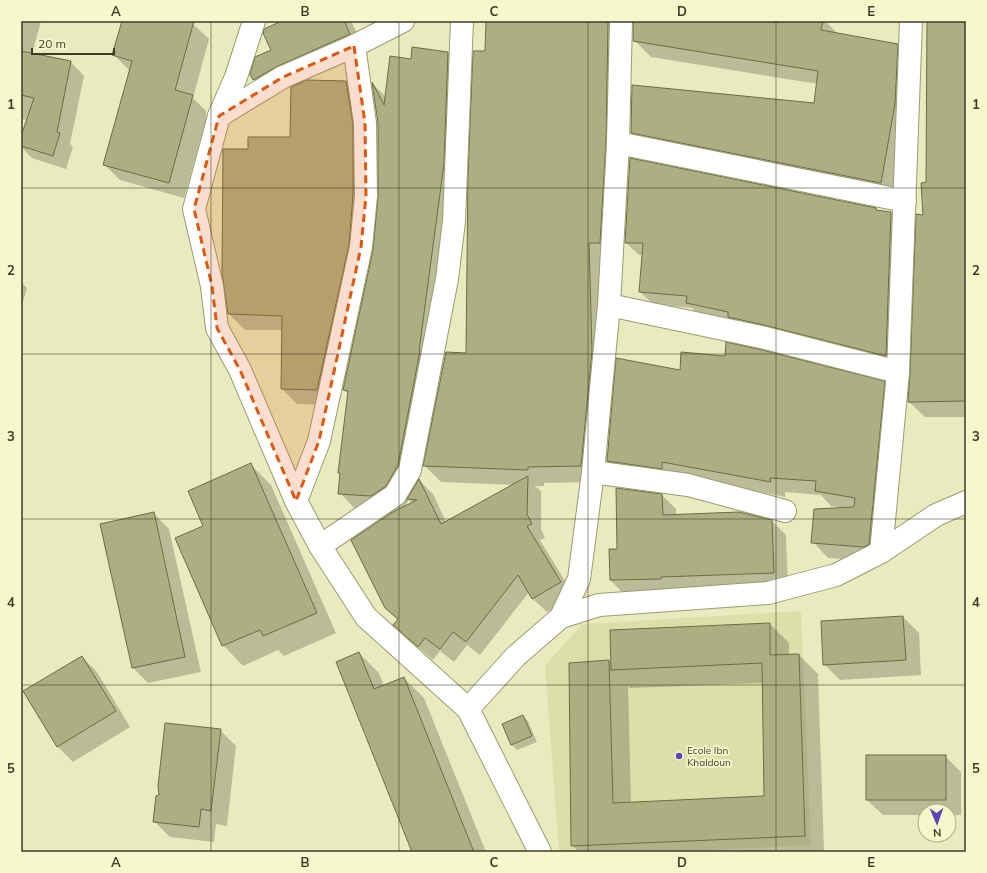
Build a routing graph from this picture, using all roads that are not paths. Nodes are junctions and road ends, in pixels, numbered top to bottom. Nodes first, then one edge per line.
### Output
1 (254, 21) edge
2 (402, 21) edge
3 (462, 21) edge
4 (621, 21) edge
5 (909, 22) edge
6 (354, 46) junction
7 (219, 116) junction
8 (618, 143) junction
9 (905, 201) junction
10 (609, 305) junction
11 (898, 372) junction
12 (593, 472) junction
13 (296, 501) junction
14 (966, 502) edge
15 (785, 511) dead end
16 (320, 546) junction
17 (881, 552) junction
18 (561, 617) junction
19 (468, 709) junction
20 (540, 852) edge

1 - 7 street
2 - 6 street
3 - 16 street
4 - 8 street
5 - 9 street
6 - 7 street
6 - 13 street
7 - 13 street
8 - 9 street
8 - 10 street
9 - 11 street
10 - 11 street
10 - 12 street
11 - 17 street
12 - 15 street
12 - 18 street
13 - 16 street
14 - 17 street
16 - 19 street
17 - 18 street
18 - 19 street
19 - 20 street

